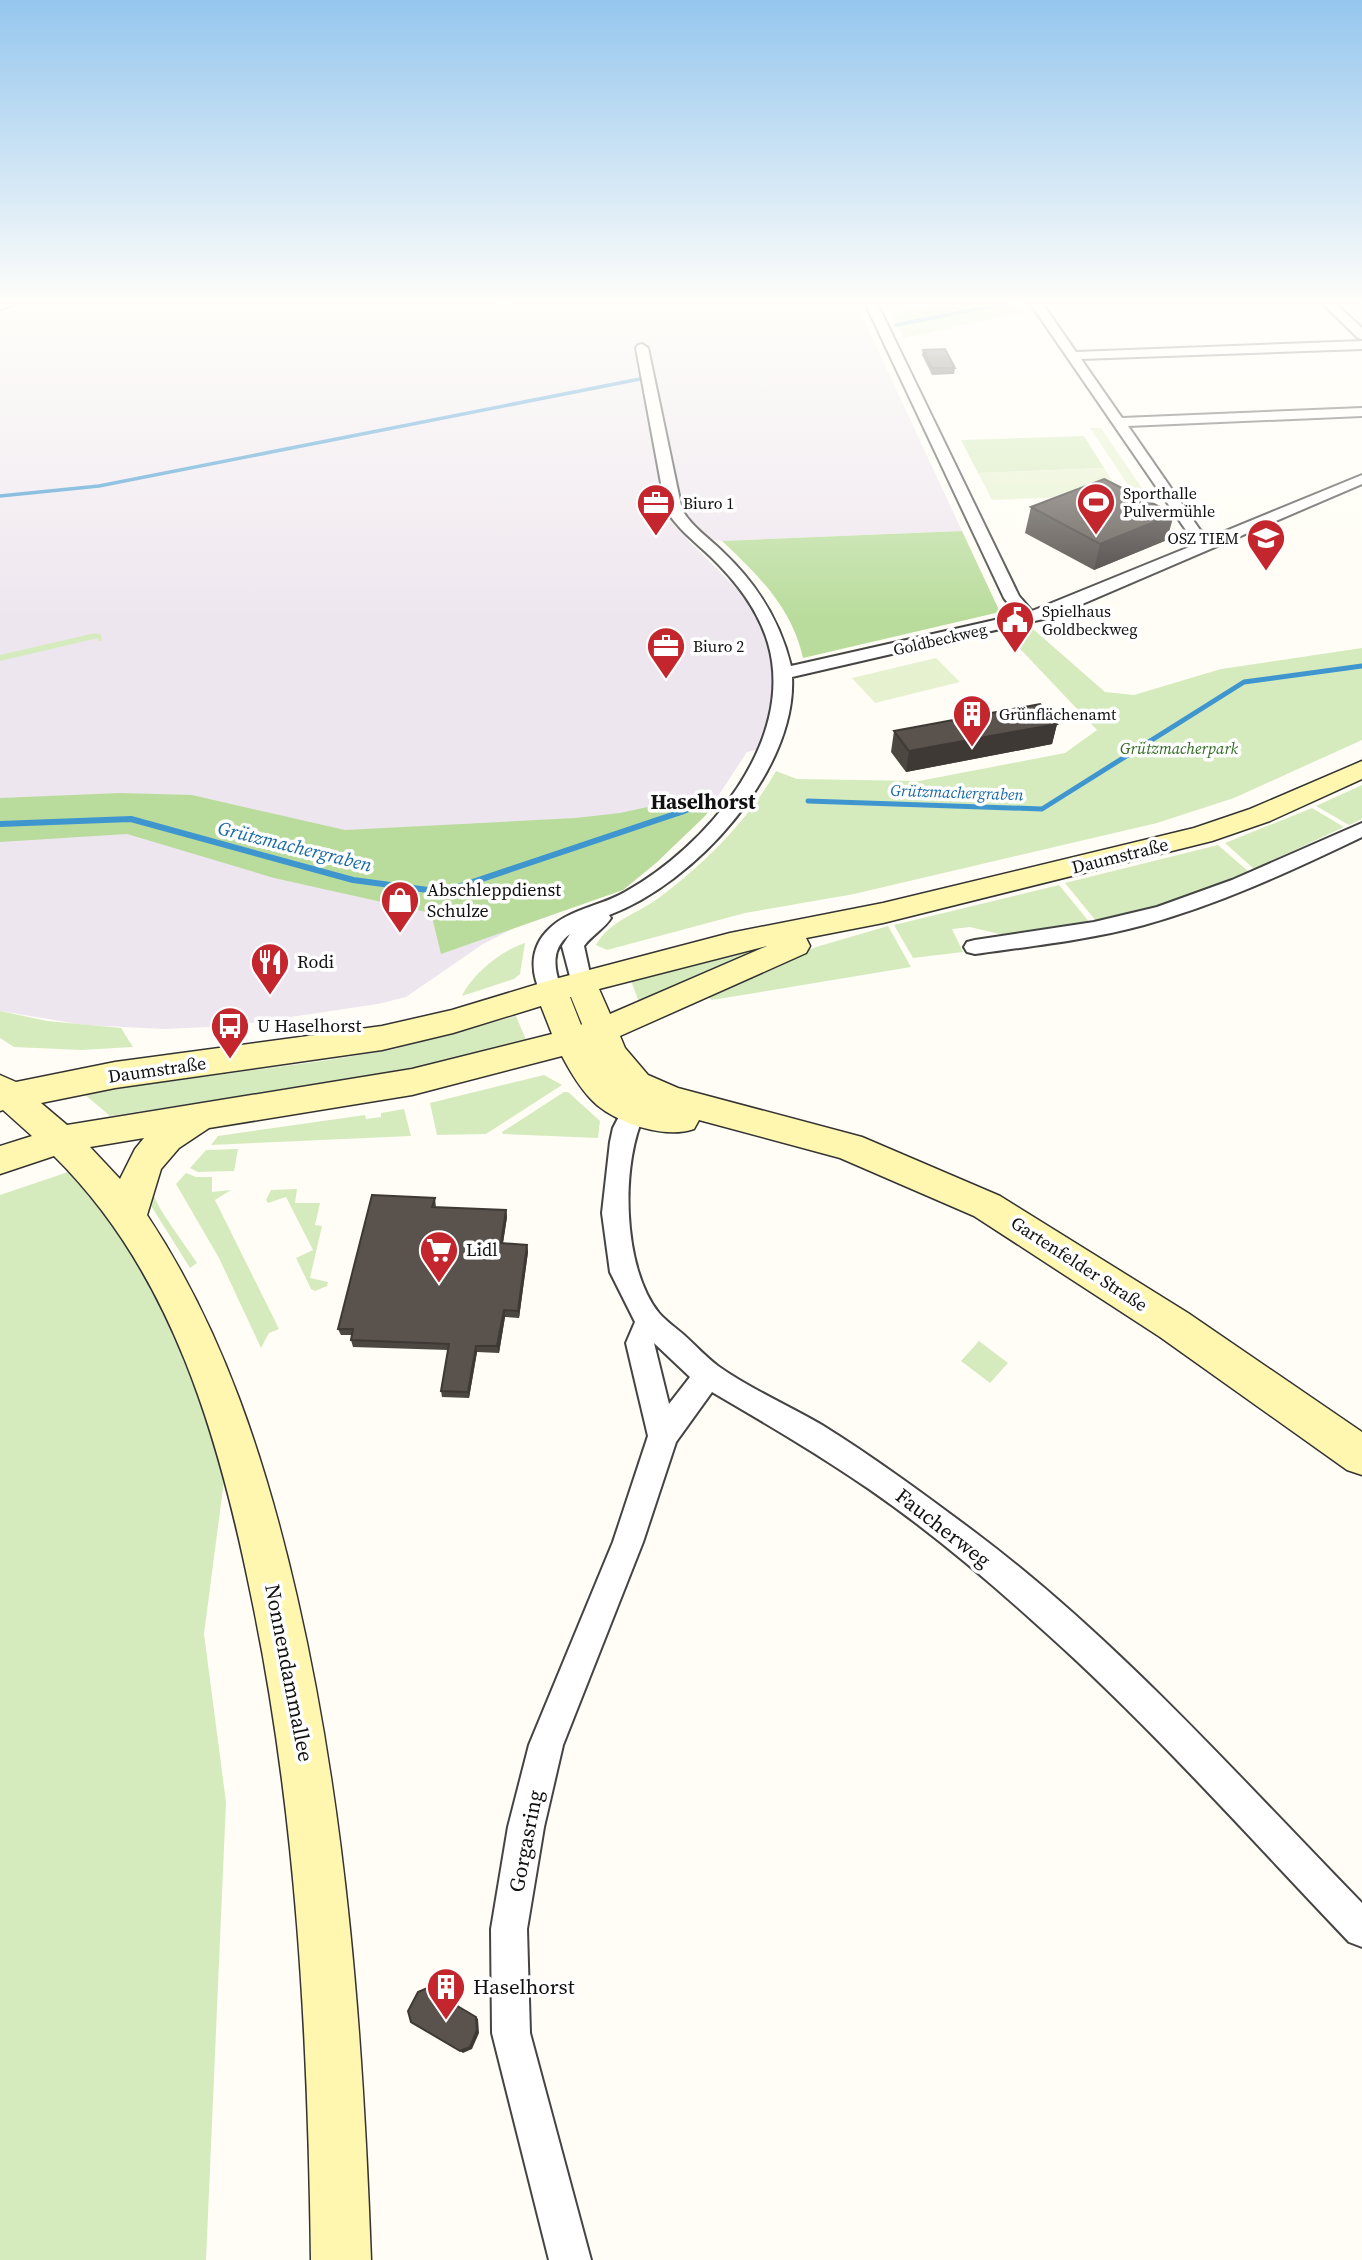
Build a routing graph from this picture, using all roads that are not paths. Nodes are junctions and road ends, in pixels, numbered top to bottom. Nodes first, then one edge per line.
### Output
1 (654, 408) edge
2 (921, 408) edge
3 (1109, 408) edge
4 (1362, 412) edge
5 (1118, 422) junction
6 (1362, 479) edge
7 (1211, 544) junction
8 (1029, 618) junction
9 (785, 671) junction
10 (1362, 769) edge
11 (1362, 830) edge
12 (618, 905) junction
13 (869, 916) junction
14 (975, 947) dead end
15 (566, 987) junction
16 (586, 1036) junction
17 (3, 1094) edge
18 (634, 1111) junction
19 (210, 1114) junction
20 (769, 1126) junction
21 (61, 1140) junction
22 (0, 1160) edge
23 (128, 1216) junction
24 (649, 1321) junction
25 (708, 1375) junction
26 (663, 1436) junction
27 (1362, 1456) edge
28 (1362, 1929) edge
29 (341, 2260) edge
30 (570, 2260) edge

1 - 9 street
2 - 8 street
3 - 5 street
4 - 5 street
5 - 7 street
6 - 7 street, Goldbeckweg
7 - 8 street, Goldbeckweg
8 - 9 street, Goldbeckweg
9 - 12 street
10 - 13 main road, Daumstraße
11 - 14 street
12 - 15 street
12 - 15 street
13 - 15 main road, Daumstraße
13 - 16 main road, Daumstraße
15 - 16 main road
15 - 17 main road, Daumstraße
16 - 18 main road, Gartenfelder Straße
16 - 19 main road, Daumstraße
16 - 20 main road, Gartenfelder Straße
17 - 21 main road, Nonnendammallee
18 - 20 main road, Gartenfelder Straße
18 - 24 street, Faucherweg
19 - 21 main road, Daumstraße
19 - 23 main road
20 - 27 main road, Gartenfelder Straße
21 - 22 main road, Daumstraße
21 - 23 main road, Nonnendammallee
23 - 29 main road, Nonnendammallee
24 - 25 street, Faucherweg
24 - 26 street
25 - 26 street, Gorgasring
25 - 28 street, Faucherweg
26 - 30 street, Gorgasring

